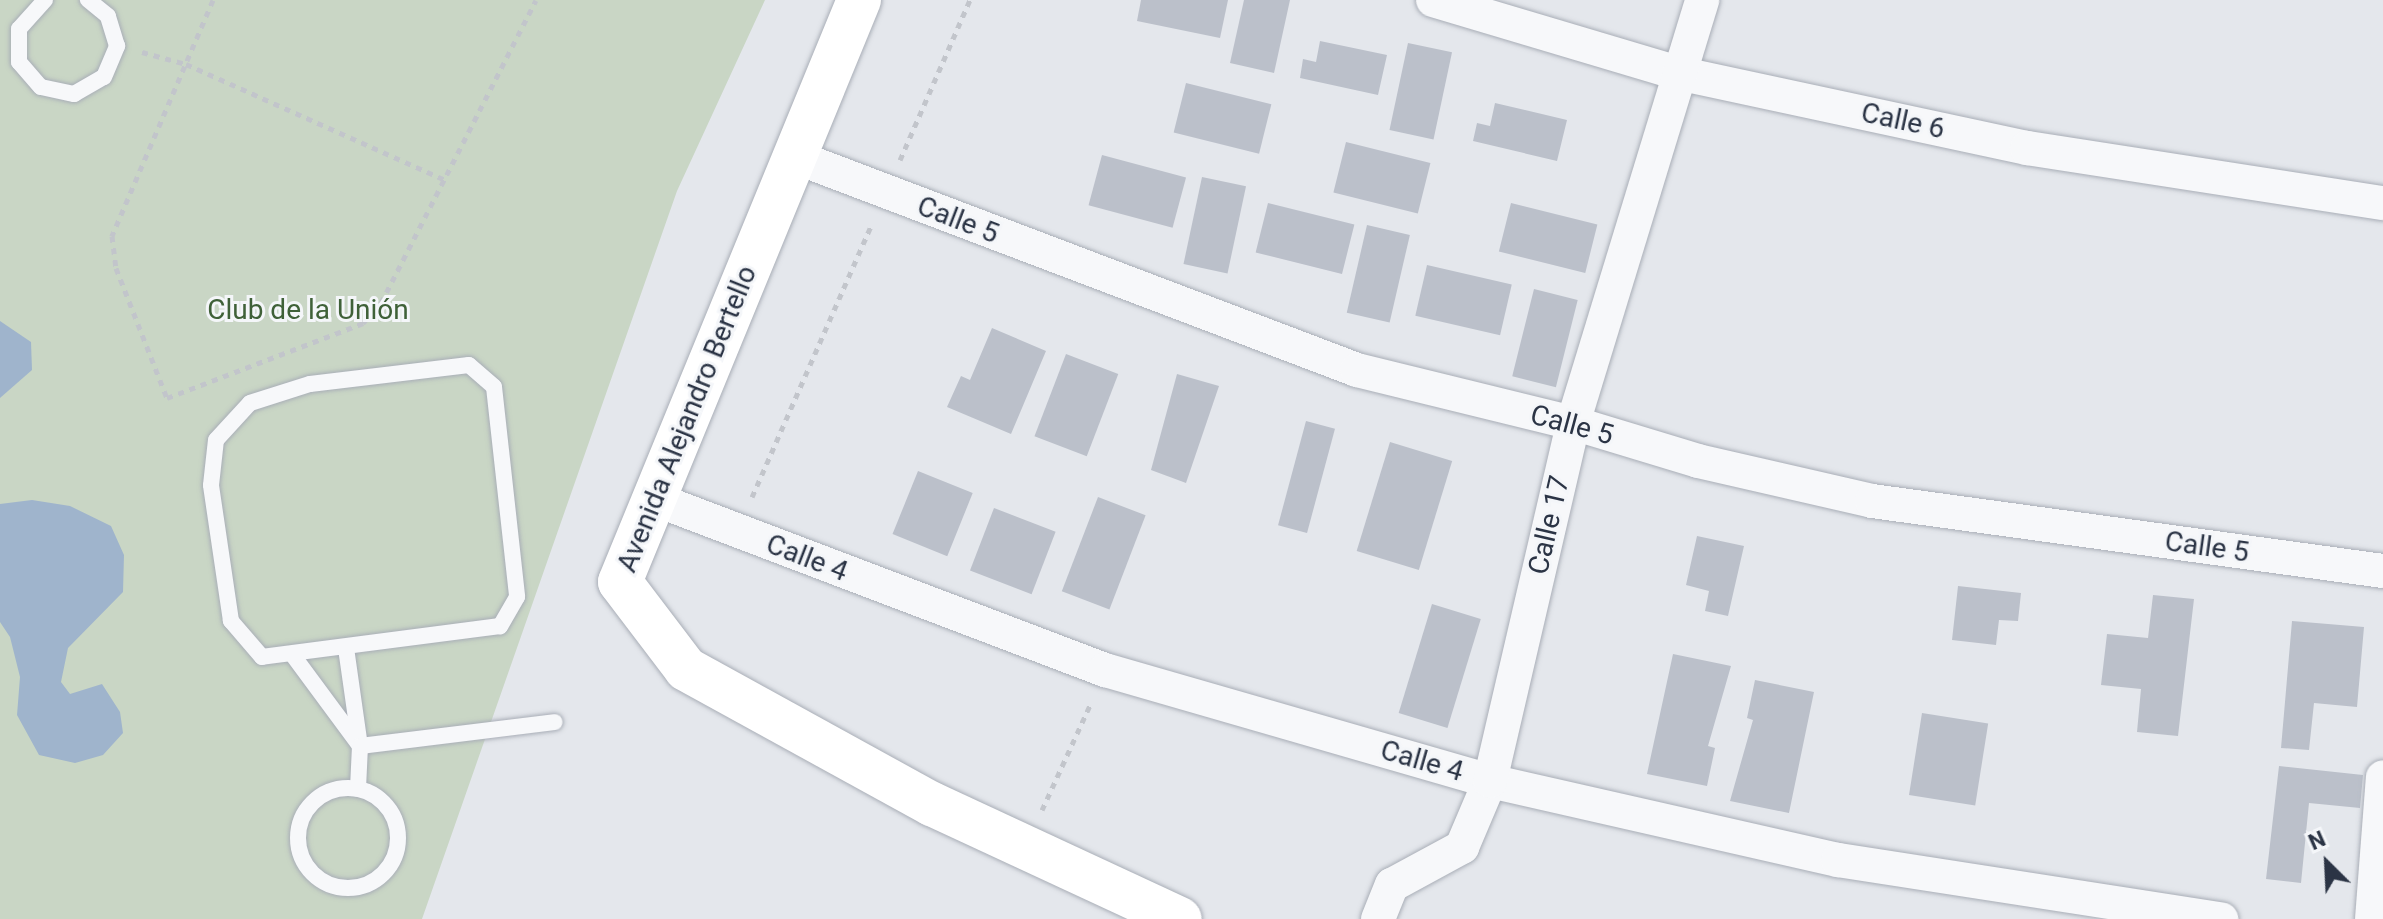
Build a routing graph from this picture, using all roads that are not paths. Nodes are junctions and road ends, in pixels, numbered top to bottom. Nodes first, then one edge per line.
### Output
1 (45, 0) edge
2 (88, 0) edge
3 (859, 0) edge
4 (1433, 0) edge
5 (1702, 0) edge
6 (8, 52) edge
7 (1682, 74) junction
8 (793, 156) junction
9 (2383, 203) edge
10 (1573, 423) junction
11 (652, 498) junction
12 (2383, 571) edge
13 (346, 648) junction
14 (292, 654) junction
15 (555, 722) dead end
16 (360, 746) junction
17 (2383, 777) edge
18 (1490, 781) junction
19 (358, 789) junction
20 (1180, 919) edge
21 (1378, 919) edge
22 (2221, 919) edge
23 (2372, 919) edge

1 - 6 lane
2 - 6 lane
3 - 8 main road, Avenida Alejandro Bertello
4 - 7 street, Calle 6
5 - 7 street, Calle 17
7 - 9 street, Calle 6
7 - 10 street, Calle 17
8 - 10 street, Calle 5
8 - 11 main road, Avenida Alejandro Bertello
10 - 12 street, Calle 5
10 - 18 street, Calle 17
11 - 18 street, Calle 4
11 - 20 main road, Avenida Alejandro Bertello
13 - 14 lane
13 - 14 lane
13 - 16 lane
14 - 16 lane
15 - 16 lane
16 - 19 lane
17 - 23 street
18 - 21 street, Calle 17
18 - 22 street, Calle 4
19 - 19 lane

